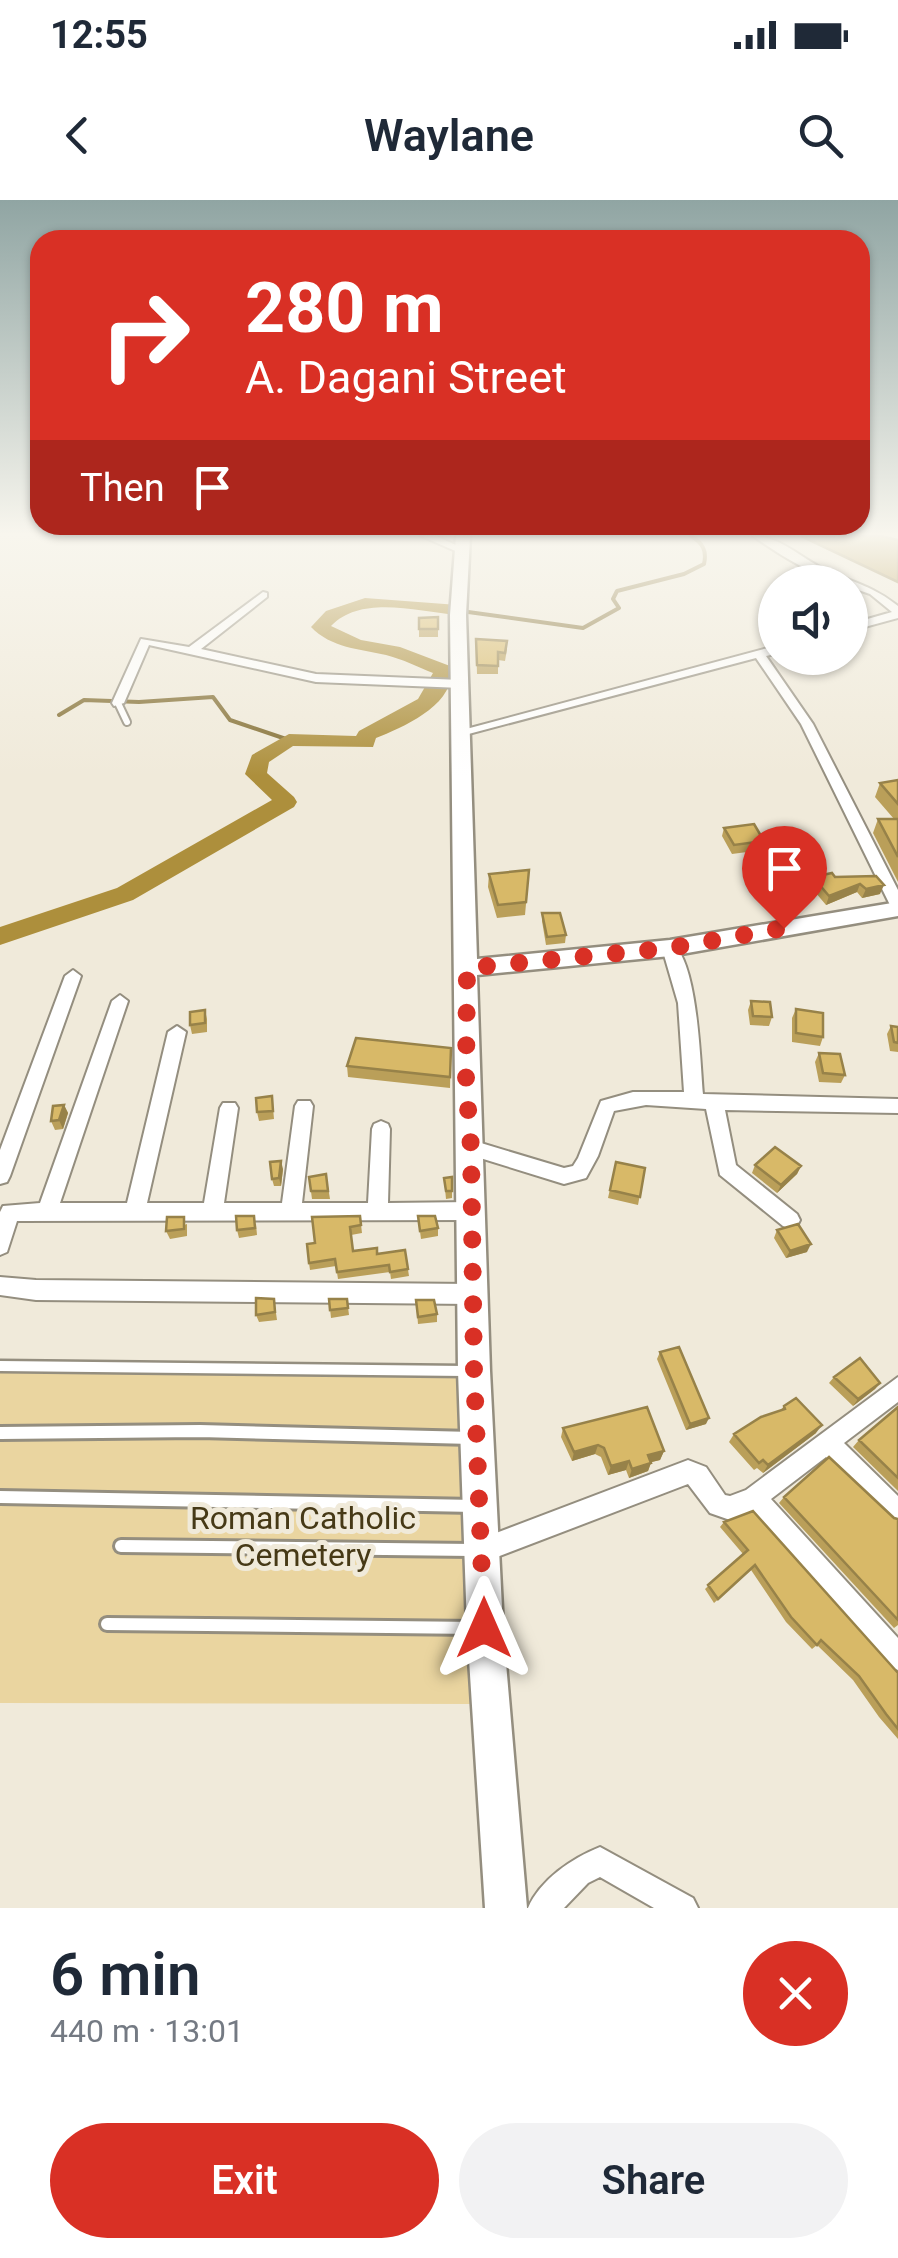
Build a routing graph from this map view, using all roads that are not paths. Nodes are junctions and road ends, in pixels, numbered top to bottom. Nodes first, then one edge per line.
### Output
1 (236, 616) edge
2 (458, 616) edge
3 (190, 652) junction
4 (758, 655) edge
5 (774, 675) edge
6 (452, 684) junction
7 (119, 700) joint
8 (127, 722) dead end
9 (461, 732) junction
10 (898, 907) edge
11 (670, 948) junction
12 (467, 968) junction
13 (73, 976) dead end
14 (120, 1001) dead end
15 (177, 1032) dead end
16 (704, 1101) junction
17 (304, 1106) dead end
18 (898, 1106) edge
19 (228, 1108) dead end
20 (381, 1129) dead end
21 (471, 1148) junction
22 (0, 1176) edge
23 (212, 1210) junction
24 (378, 1210) junction
25 (472, 1211) junction
26 (5, 1212) edge
27 (47, 1212) junction
28 (291, 1212) junction
29 (134, 1213) junction
30 (790, 1220) dead end
31 (0, 1246) edge
32 (0, 1286) edge
33 (473, 1294) junction
34 (0, 1366) edge
35 (474, 1371) junction
36 (898, 1388) edge
37 (0, 1433) edge
38 (480, 1438) junction
39 (828, 1443) junction
40 (0, 1497) edge
41 (754, 1498) junction
42 (482, 1506) junction
43 (898, 1514) edge
44 (120, 1546) dead end
45 (484, 1550) junction
46 (107, 1624) dead end
47 (484, 1628) junction
48 (898, 1657) edge
49 (506, 1908) edge
50 (543, 1908) edge
51 (684, 1908) edge

1 - 3 street
2 - 6 main road
3 - 6 street
3 - 7 street
4 - 9 street
5 - 10 street
6 - 9 main road
7 - 8 lane
9 - 12 main road
10 - 11 main road
11 - 12 main road
11 - 16 street
12 - 21 main road
13 - 22 street
14 - 27 street
15 - 29 street
16 - 18 street
16 - 21 street
16 - 30 street
17 - 28 street
19 - 23 street
20 - 24 street
21 - 25 main road
23 - 28 street
23 - 29 street
24 - 25 street
24 - 28 street
25 - 33 main road
26 - 27 street
26 - 31 street
27 - 29 street
32 - 33 street
33 - 35 main road
34 - 35 lane
35 - 38 main road
36 - 39 street
37 - 38 lane
38 - 42 main road
39 - 41 street
39 - 43 street
40 - 42 lane
41 - 45 street
41 - 48 street
42 - 45 main road
44 - 45 lane
45 - 47 main road
46 - 47 lane
47 - 49 main road
50 - 51 street

